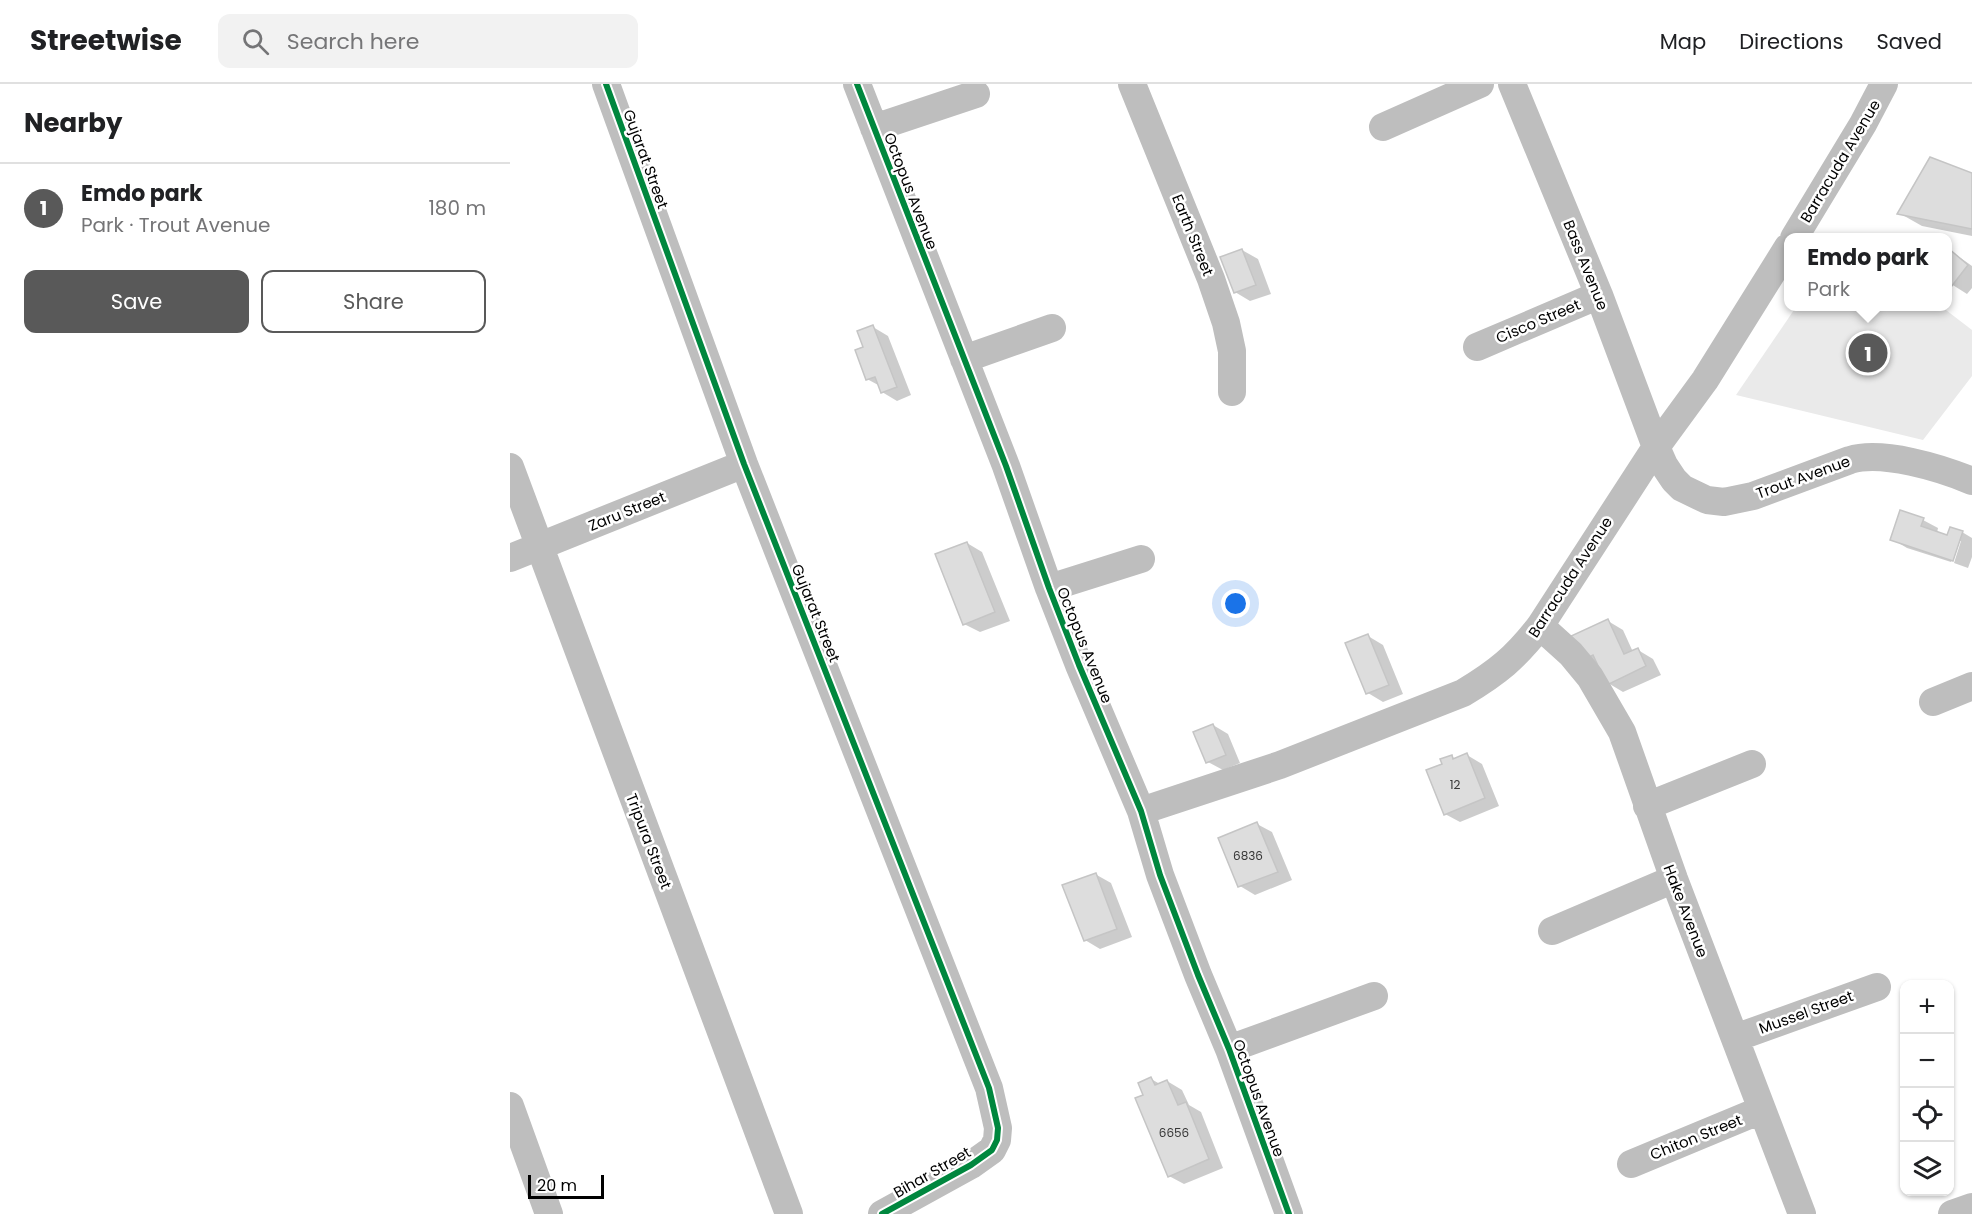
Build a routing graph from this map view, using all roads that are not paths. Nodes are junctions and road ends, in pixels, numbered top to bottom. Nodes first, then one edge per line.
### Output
1 (606, 84) edge
2 (857, 84) edge
3 (1132, 84) edge
4 (1480, 84) edge
5 (1512, 84) edge
6 (1884, 84) edge
7 (976, 94) dead end
8 (1383, 127) dead end
9 (874, 128) junction
10 (1796, 233) edge
11 (1784, 253) edge
12 (1599, 295) junction
13 (1052, 328) dead end
14 (1477, 346) dead end
15 (964, 359) junction
16 (1233, 392) dead end
17 (1656, 447) junction
18 (744, 464) junction
19 (510, 467) edge
20 (1969, 471) edge
21 (539, 547) junction
22 (510, 558) edge
23 (1141, 559) dead end
24 (1049, 588) junction
25 (1540, 626) junction
26 (1972, 686) edge
27 (1933, 702) dead end
28 (1752, 764) dead end
29 (1647, 806) junction
30 (1141, 811) junction
31 (1674, 879) junction
32 (1552, 932) dead end
33 (1877, 987) dead end
34 (1374, 996) dead end
35 (1735, 1038) junction
36 (1229, 1049) junction
37 (510, 1106) edge
38 (1761, 1110) junction
39 (992, 1150) joint
40 (1631, 1164) dead end
41 (1972, 1207) edge
42 (549, 1214) edge
43 (789, 1214) edge
44 (882, 1214) edge
45 (1289, 1214) edge
46 (1803, 1214) edge
47 (1952, 1214) edge

1 - 18 street, Gujarat Street
2 - 9 street, Octopus Avenue
3 - 16 street, Earth Street
4 - 8 street
5 - 12 street, Bass Avenue
6 - 10 street, Barracuda Avenue
7 - 9 street
9 - 15 street, Octopus Avenue
11 - 17 street, Barracuda Avenue
12 - 14 street, Cisco Street
12 - 17 street, Bass Avenue
13 - 15 street
15 - 24 street, Octopus Avenue
17 - 20 street, Trout Avenue
17 - 25 street, Barracuda Avenue
18 - 21 street, Zaru Street
18 - 39 street, Gujarat Street
19 - 21 street, Tripura Street
21 - 22 street, Zaru Street
21 - 43 street, Tripura Street
23 - 24 street
24 - 30 street, Octopus Avenue
25 - 29 street, Hake Avenue
25 - 30 street, Barracuda Avenue
26 - 27 street
28 - 29 street
29 - 31 street, Hake Avenue
30 - 36 street, Octopus Avenue
31 - 32 street
31 - 35 street, Hake Avenue
33 - 35 street, Mussel Street
34 - 36 street
35 - 38 street, Hake Avenue
36 - 45 street, Octopus Avenue
37 - 42 street
38 - 40 street, Chiton Street
38 - 46 street, Hake Avenue
39 - 44 street, Bihar Street
41 - 47 street

